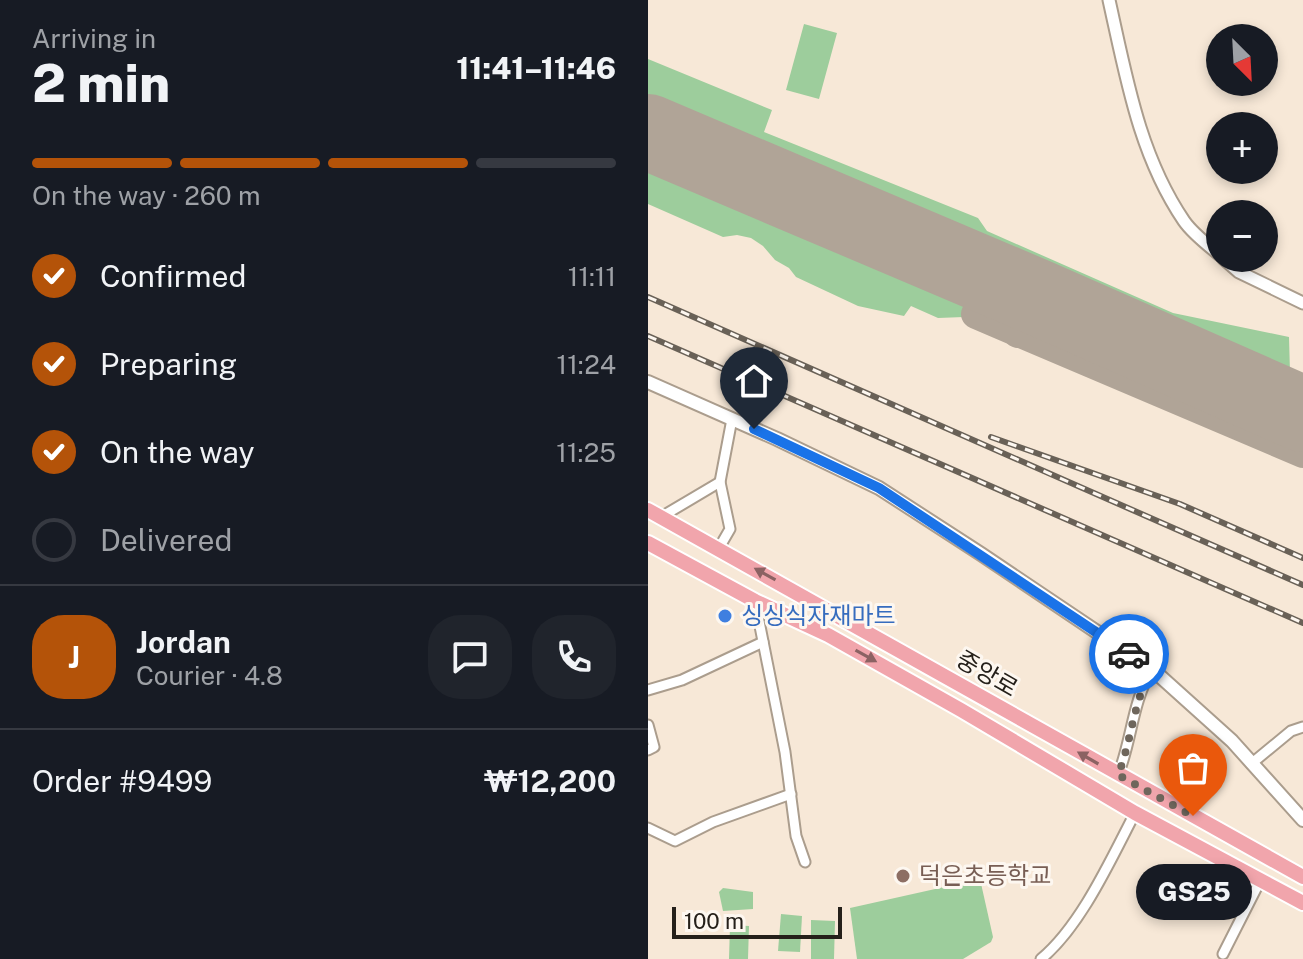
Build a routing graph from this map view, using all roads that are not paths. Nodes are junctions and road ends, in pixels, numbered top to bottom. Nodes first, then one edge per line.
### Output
1 (1109, 0) edge
2 (1206, 242) edge
3 (1239, 272) edge
4 (1303, 303) edge
5 (648, 382) edge
6 (732, 419) junction
7 (720, 482) junction
8 (654, 513) edge
9 (648, 543) edge
10 (719, 548) junction
11 (755, 601) junction
12 (763, 642) junction
13 (1152, 669) junction
14 (648, 690) edge
15 (648, 725) edge
16 (1303, 727) edge
17 (648, 750) edge
18 (1251, 764) junction
19 (1118, 775) junction
20 (791, 794) junction
21 (1135, 813) junction
22 (1303, 820) edge
23 (648, 828) edge
24 (805, 862) dead end
25 (1300, 874) edge
26 (1260, 881) junction
27 (1303, 903) edge
28 (1056, 947) junction
29 (1223, 954) dead end
30 (1041, 959) edge
31 (1063, 959) edge

1 - 2 street
3 - 4 street
5 - 6 main road
6 - 7 street
6 - 13 main road
7 - 8 street
7 - 10 street
8 - 10 main road, 중앙로
9 - 11 main road, 중앙로
19 -> 10 main road, 중앙로
11 - 12 street
11 -> 21 main road, 중앙로
12 - 14 street
12 - 20 street
13 - 18 main road
13 - 19 street
15 - 17 street
16 - 18 street
18 - 22 main road
19 - 25 main road, 중앙로
20 - 23 street
20 - 24 street
21 - 26 main road, 중앙로
21 - 28 street
26 - 27 main road, 중앙로
26 - 29 street
28 - 30 street
28 - 31 street

